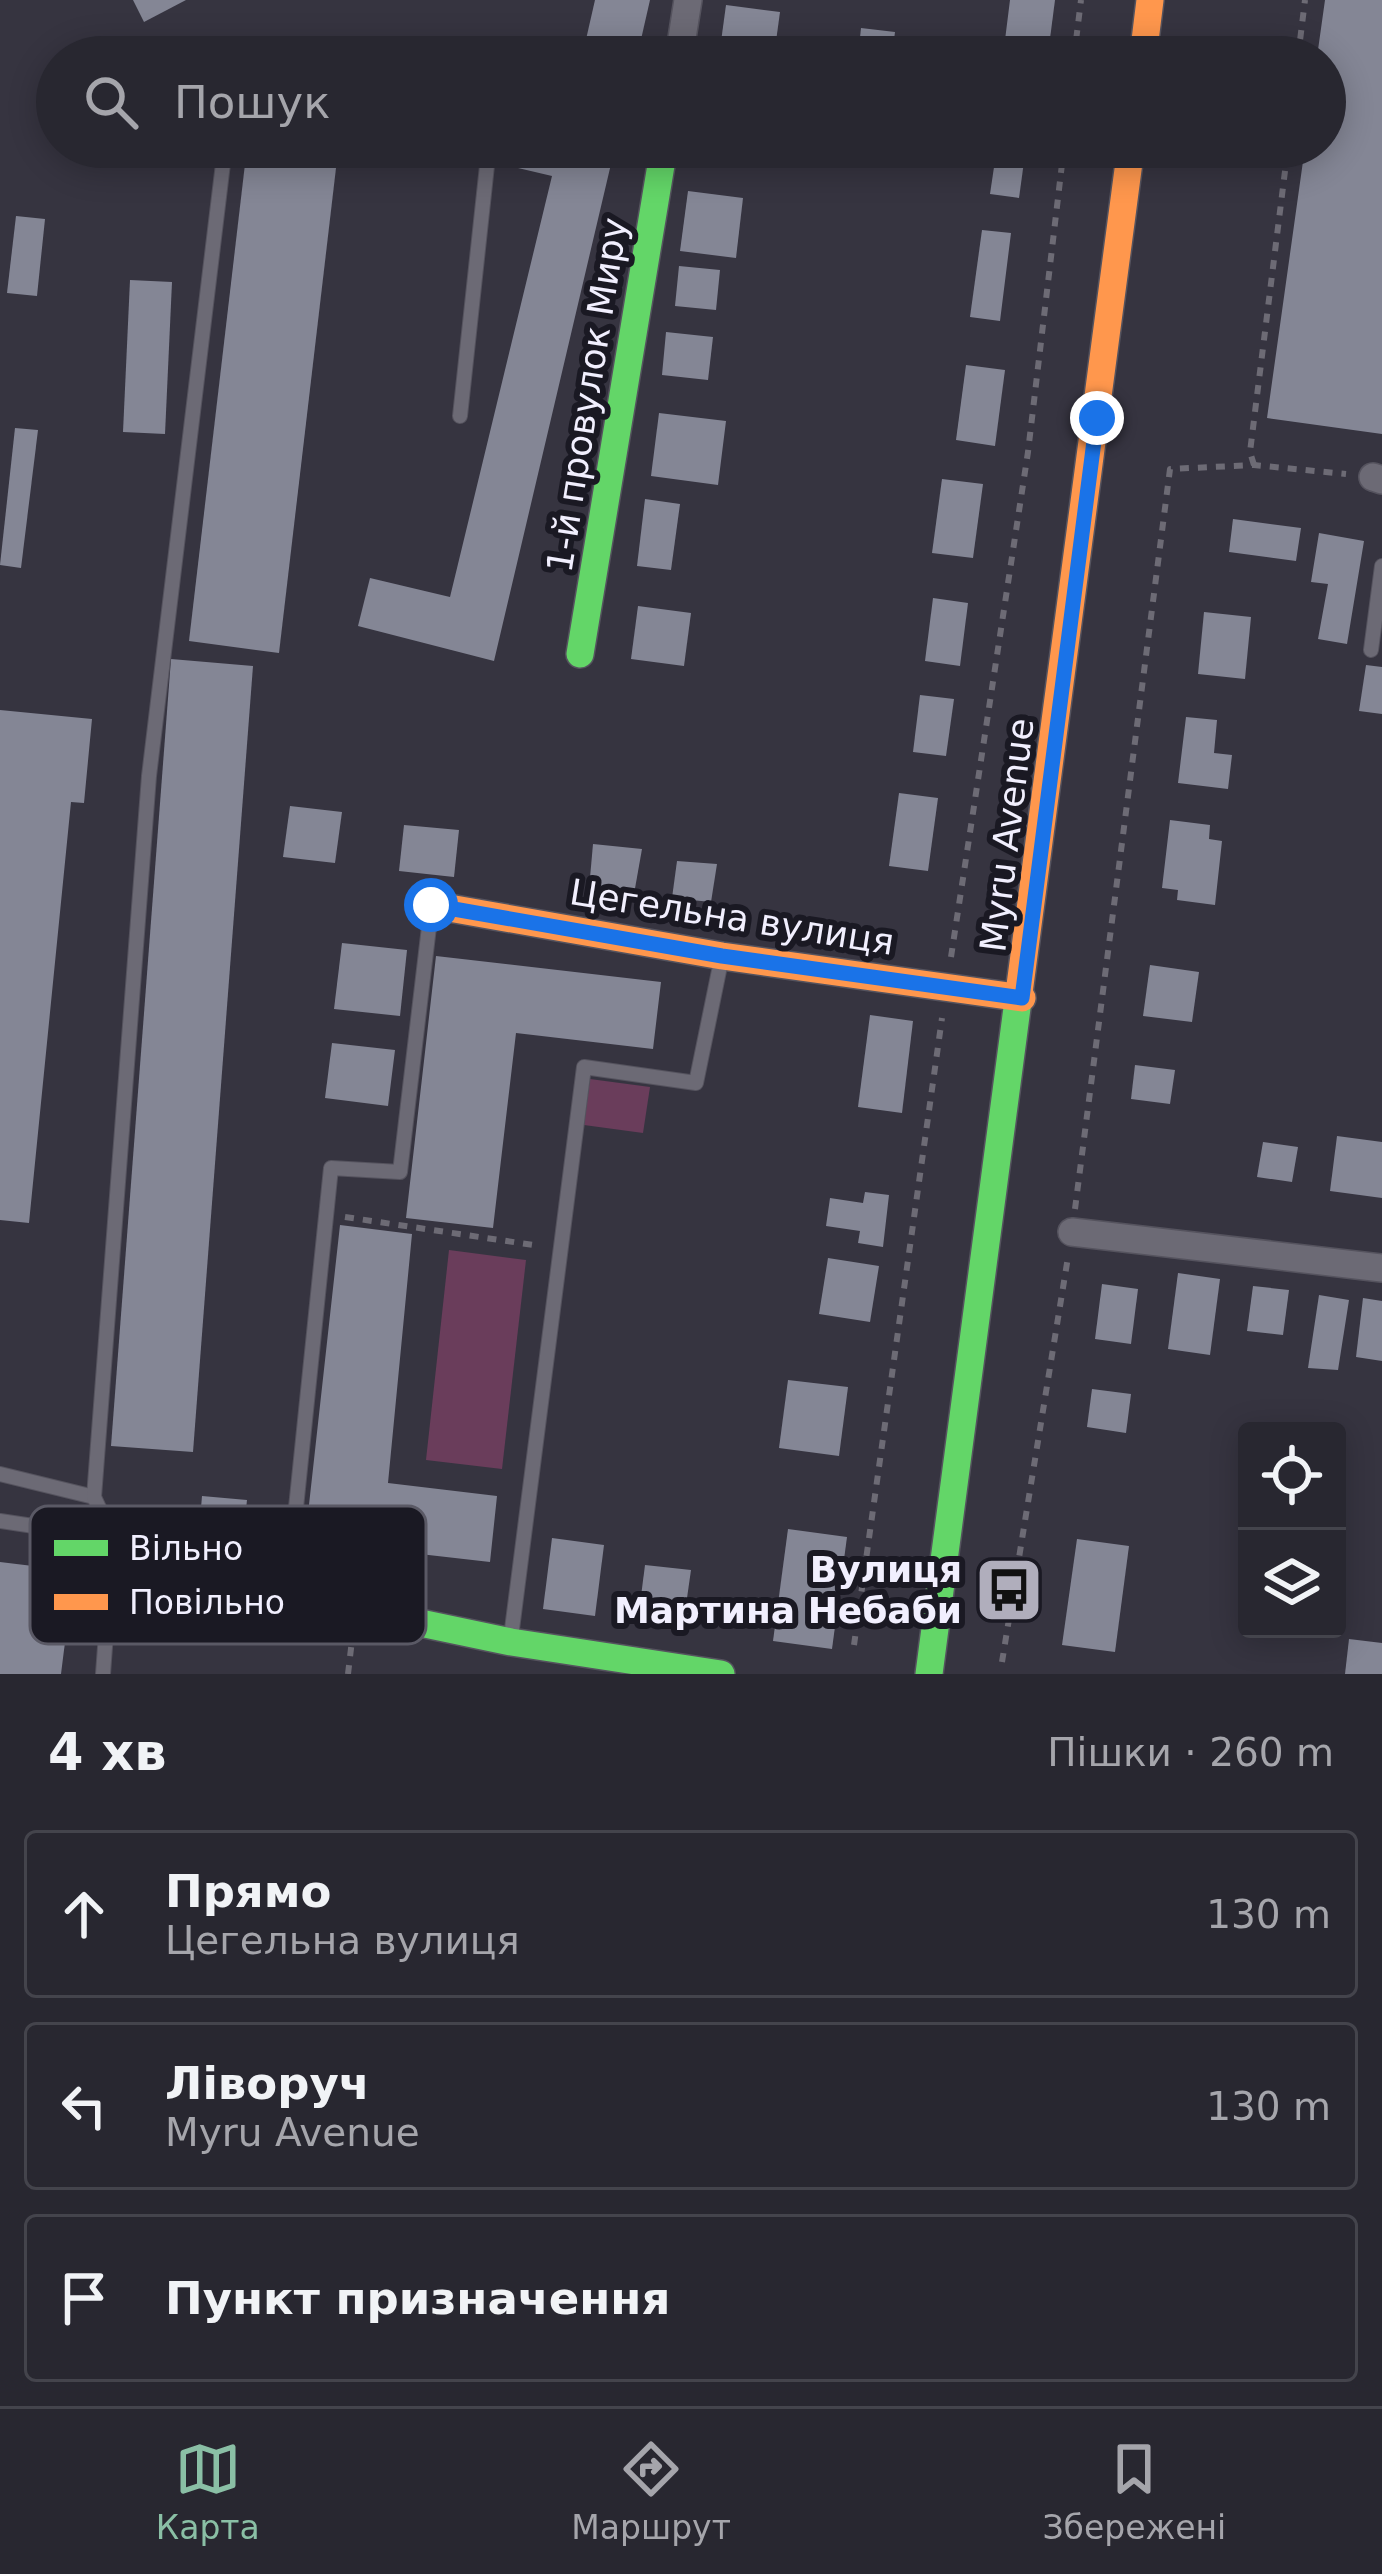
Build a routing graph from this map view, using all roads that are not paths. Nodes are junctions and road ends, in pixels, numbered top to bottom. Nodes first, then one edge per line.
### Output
1 (688, 0) edge
2 (1150, 0) edge
3 (682, 36) edge
4 (1146, 36) edge
5 (221, 168) edge
6 (487, 168) edge
7 (661, 168) edge
8 (1128, 168) edge
9 (460, 416) dead end
10 (1382, 566) edge
11 (1371, 650) dead end
12 (580, 654) dead end
13 (431, 905) joint
14 (722, 956) junction
15 (1022, 998) junction
16 (1072, 1232) road end
17 (1382, 1268) edge
18 (0, 1474) edge
19 (94, 1497) junction
20 (98, 1506) edge
21 (296, 1506) edge
22 (0, 1521) edge
23 (30, 1526) edge
24 (426, 1624) edge
25 (511, 1642) junction
26 (105, 1644) edge
27 (103, 1674) edge
28 (722, 1674) edge
29 (929, 1674) edge

1 - 3 street
2 - 4 main road
5 - 19 lane
6 - 9 lane
7 - 12 main road, 1-й провулок Миру
8 - 15 main road, Myru Avenue
10 - 11 lane
13 - 14 main road, Цегельна вулиця
13 - 21 lane
14 - 15 main road, Цегельна вулиця
14 - 25 lane
15 - 29 main road, Myru Avenue
16 - 17 street
18 - 19 lane
19 - 20 lane
22 - 23 lane
24 - 25 main road
25 - 28 main road
26 - 27 lane

